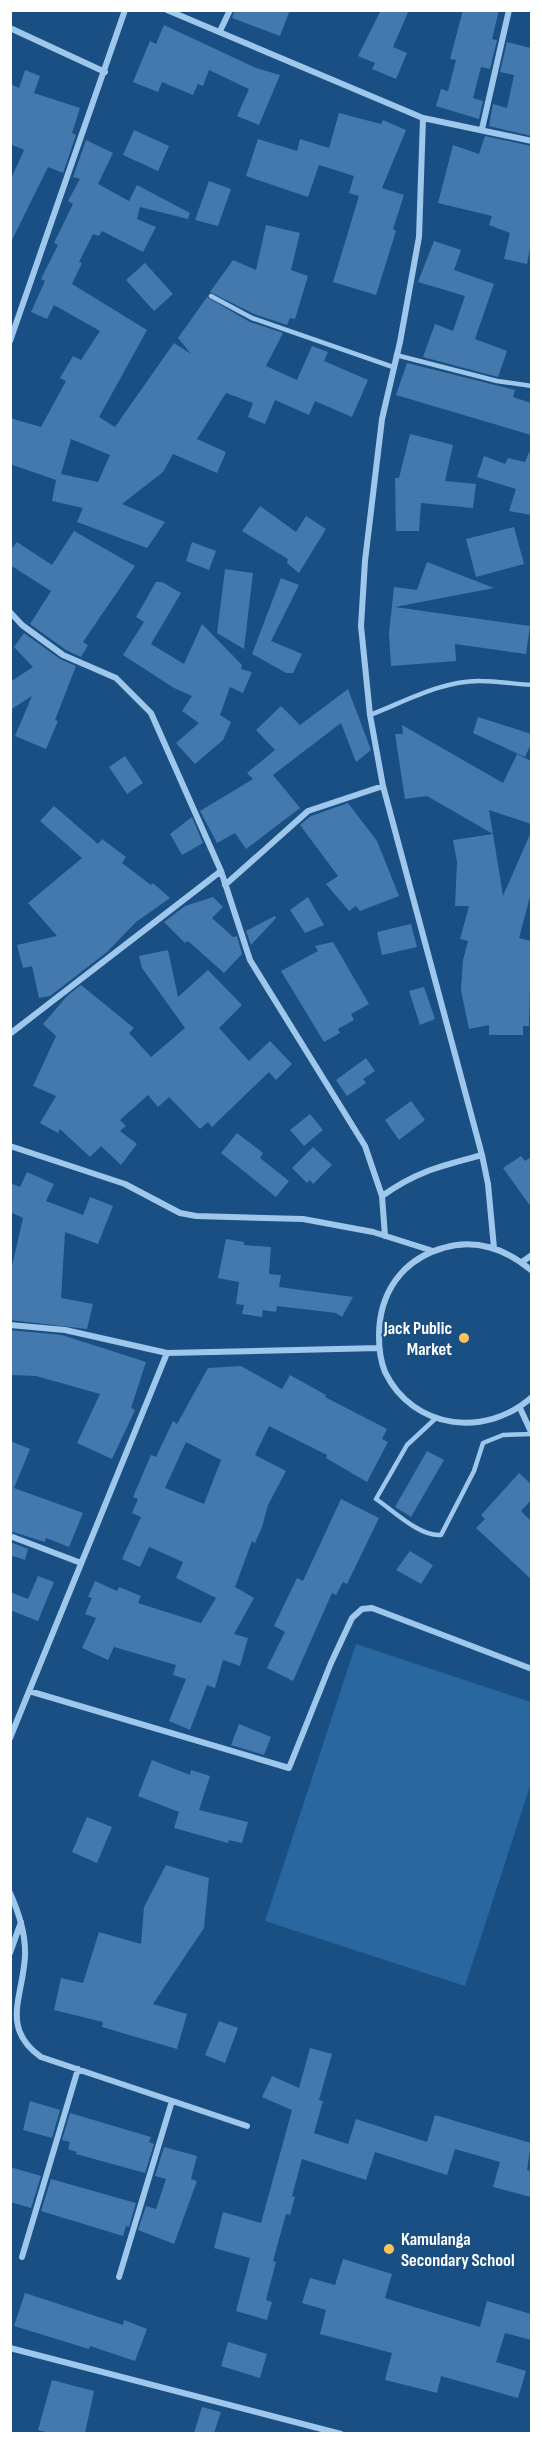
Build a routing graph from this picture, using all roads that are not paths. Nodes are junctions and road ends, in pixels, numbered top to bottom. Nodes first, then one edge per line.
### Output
1 (125, 10) edge
2 (167, 10) edge
3 (230, 10) edge
4 (509, 10) edge
5 (10, 28) edge
6 (220, 31) junction
7 (105, 72) junction
8 (423, 118) junction
9 (482, 129) junction
10 (531, 141) edge
11 (211, 296) dead end
12 (10, 341) edge
13 (396, 355) junction
14 (393, 367) junction
15 (531, 386) edge
16 (10, 612) edge
17 (531, 686) edge
18 (370, 715) junction
19 (383, 786) junction
20 (221, 871) junction
21 (225, 885) junction
22 (11, 1032) edge
23 (10, 1038) edge
24 (10, 1146) edge
25 (482, 1155) junction
26 (382, 1196) junction
27 (385, 1236) junction
28 (494, 1248) junction
29 (433, 1251) junction
30 (531, 1255) edge
31 (522, 1262) junction
32 (531, 1271) edge
33 (10, 1326) edge
34 (379, 1348) junction
35 (167, 1353) junction
36 (531, 1397) edge
37 (520, 1408) junction
38 (436, 1418) junction
39 (531, 1434) edge
40 (10, 1536) edge
41 (81, 1563) junction
42 (531, 1668) edge
43 (29, 1691) junction
44 (10, 1738) edge
45 (10, 1893) edge
46 (21, 1921) junction
47 (10, 1953) edge
48 (78, 2069) junction
49 (172, 2101) junction
50 (247, 2126) dead end
51 (22, 2256) dead end
52 (119, 2277) dead end
53 (10, 2348) edge
54 (341, 2433) edge

1 - 7 street
2 - 6 street
3 - 6 street
4 - 9 street
5 - 7 street
6 - 8 street
7 - 12 street
8 - 9 street
8 - 13 street
9 - 10 street
11 - 14 lane
13 - 14 street
13 - 15 lane
14 - 18 street
16 - 20 street
17 - 18 lane
18 - 19 street
19 - 21 street
19 - 25 street
20 - 21 street
20 - 22 street
21 - 26 street
22 - 23 street
24 - 27 street
25 - 26 street
25 - 28 street
26 - 27 street
27 - 29 street
28 - 29 street
28 - 31 street
29 - 34 street
30 - 31 street
31 - 32 street
33 - 35 street
34 - 35 street
34 - 38 street
35 - 41 street
36 - 37 street
37 - 38 street
37 - 39 street
38 - 39 lane
40 - 41 street
41 - 43 street
42 - 43 street
43 - 44 street
45 - 46 street
46 - 47 street
46 - 48 street
48 - 49 street
48 - 51 street
49 - 50 street
49 - 52 street
53 - 54 street

